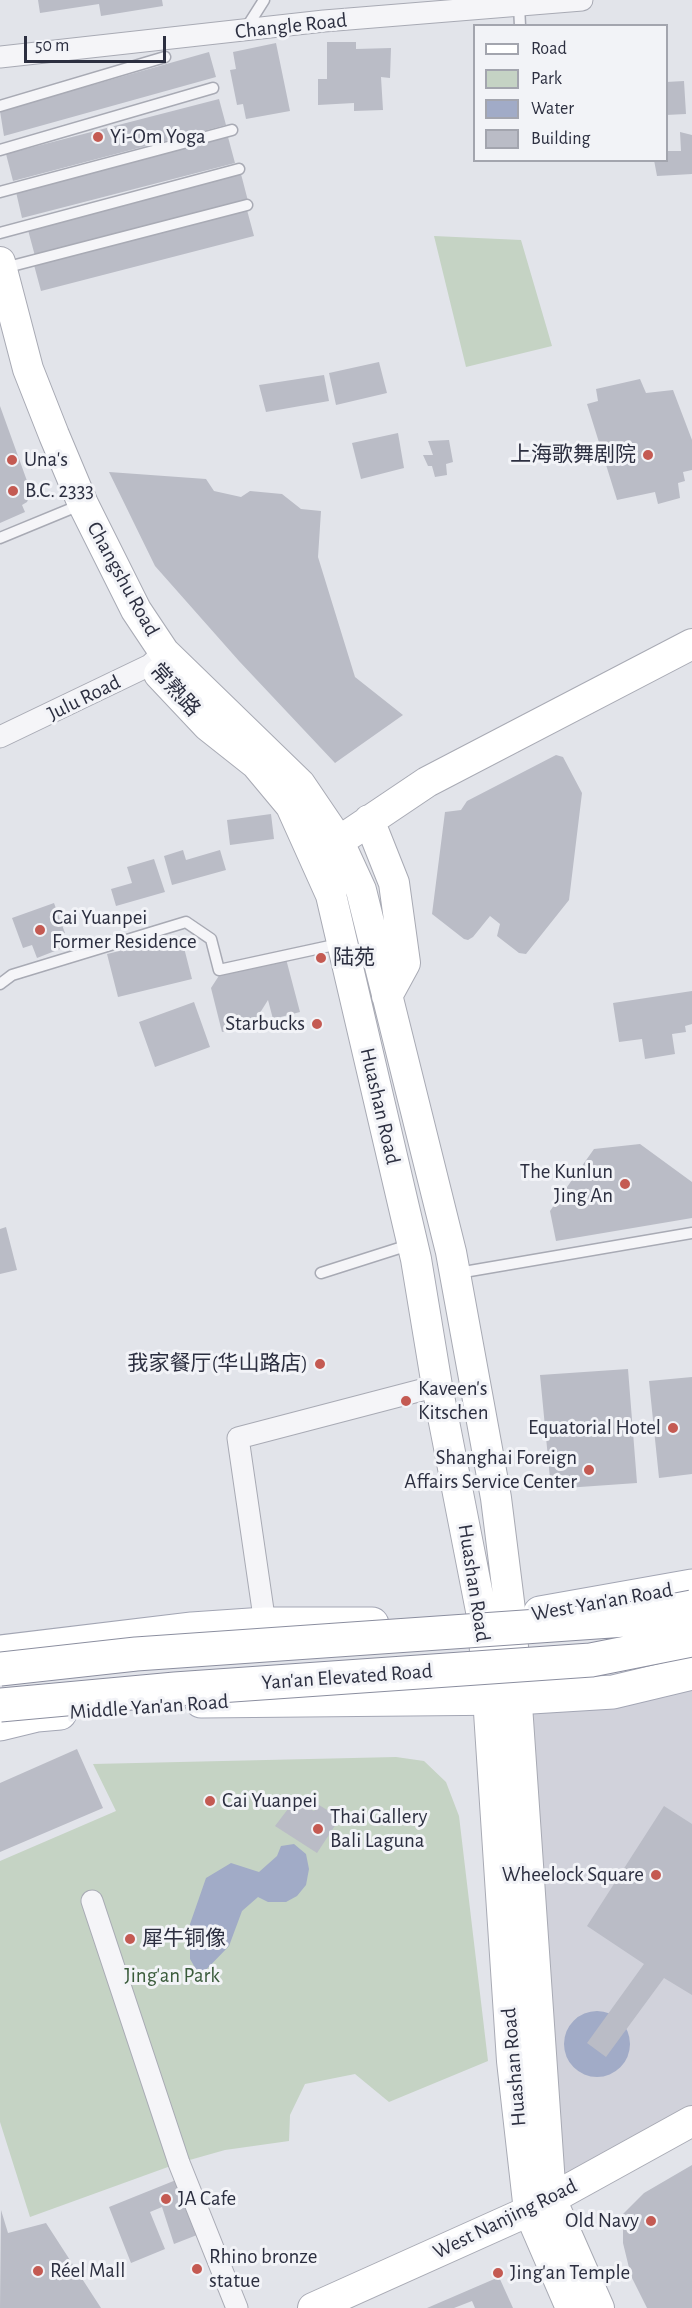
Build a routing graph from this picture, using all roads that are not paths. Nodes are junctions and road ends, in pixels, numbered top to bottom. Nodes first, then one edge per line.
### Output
1 (264, 0) edge
2 (582, 0) edge
3 (431, 6) edge
4 (519, 15) edge
5 (245, 30) junction
6 (0, 57) edge
7 (165, 57) dead end
8 (213, 88) dead end
9 (0, 106) edge
10 (232, 130) dead end
11 (0, 150) edge
12 (239, 169) dead end
13 (0, 192) edge
14 (247, 205) dead end
15 (0, 233) edge
16 (1, 266) edge
17 (0, 330) edge
18 (76, 507) junction
19 (0, 538) edge
20 (125, 590) junction
21 (692, 644) edge
22 (157, 659) junction
23 (0, 737) edge
24 (369, 820) junction
25 (338, 840) junction
26 (314, 860) junction
27 (342, 943) junction
28 (0, 984) edge
29 (387, 996) junction
30 (692, 1233) edge
31 (412, 1244) junction
32 (321, 1272) dead end
33 (455, 1274) junction
34 (437, 1386) junction
35 (692, 1586) edge
36 (692, 1606) edge
37 (497, 1619) junction
38 (265, 1624) junction
39 (692, 1640) edge
40 (0, 1652) edge
41 (0, 1669) edge
42 (692, 1673) edge
43 (502, 1698) junction
44 (0, 1705) edge
45 (0, 1724) edge
46 (92, 1901) dead end
47 (692, 2121) edge
48 (540, 2205) junction
49 (237, 2308) edge
50 (312, 2308) edge
51 (571, 2308) edge
52 (599, 2308) edge

1 - 5 lane
2 - 4 street, Changle Road
3 - 4 street, Changle Road
3 - 5 street, Changle Road
5 - 6 street, Changle Road
7 - 9 lane
8 - 11 lane
10 - 13 lane
12 - 15 lane
14 - 16 lane
16 - 18 main road, Changshu Road
17 - 18 main road, 常熟路
18 - 19 lane
18 - 20 main road, Changshu Road
18 - 22 main road, 常熟路
20 - 22 main road, Changshu Road
20 - 25 main road, 常熟路
21 - 24 main road
22 - 23 street, Julu Road
22 - 25 main road, Changshu Road
22 - 26 main road, 常熟路
24 - 25 main road
24 - 29 main road
25 - 26 main road
25 - 29 main road, Huashan Road
26 - 27 main road, Huashan Road
27 - 28 lane
27 - 31 main road, Huashan Road
29 - 33 main road, Huashan Road
30 - 33 lane
31 - 32 lane
31 - 34 main road, Huashan Road
33 - 37 main road, Huashan Road
34 - 37 main road, Huashan Road
34 - 38 street
35 - 37 main road, West Yan'an Road
36 - 41 main road, Yan'an Elevated Road, bridge
37 - 38 main road
37 - 43 main road, Huashan Road
38 - 40 main road
39 - 44 main road, Yan'an Elevated Road, bridge
42 - 43 main road
43 - 45 main road, Middle Yan'an Road
43 - 48 main road, Huashan Road
46 - 49 street
47 - 48 main road, West Nanjing Road
48 - 50 main road, West Nanjing Road
48 - 51 main road, Huashan Road
48 - 52 main road, Huashan Road

